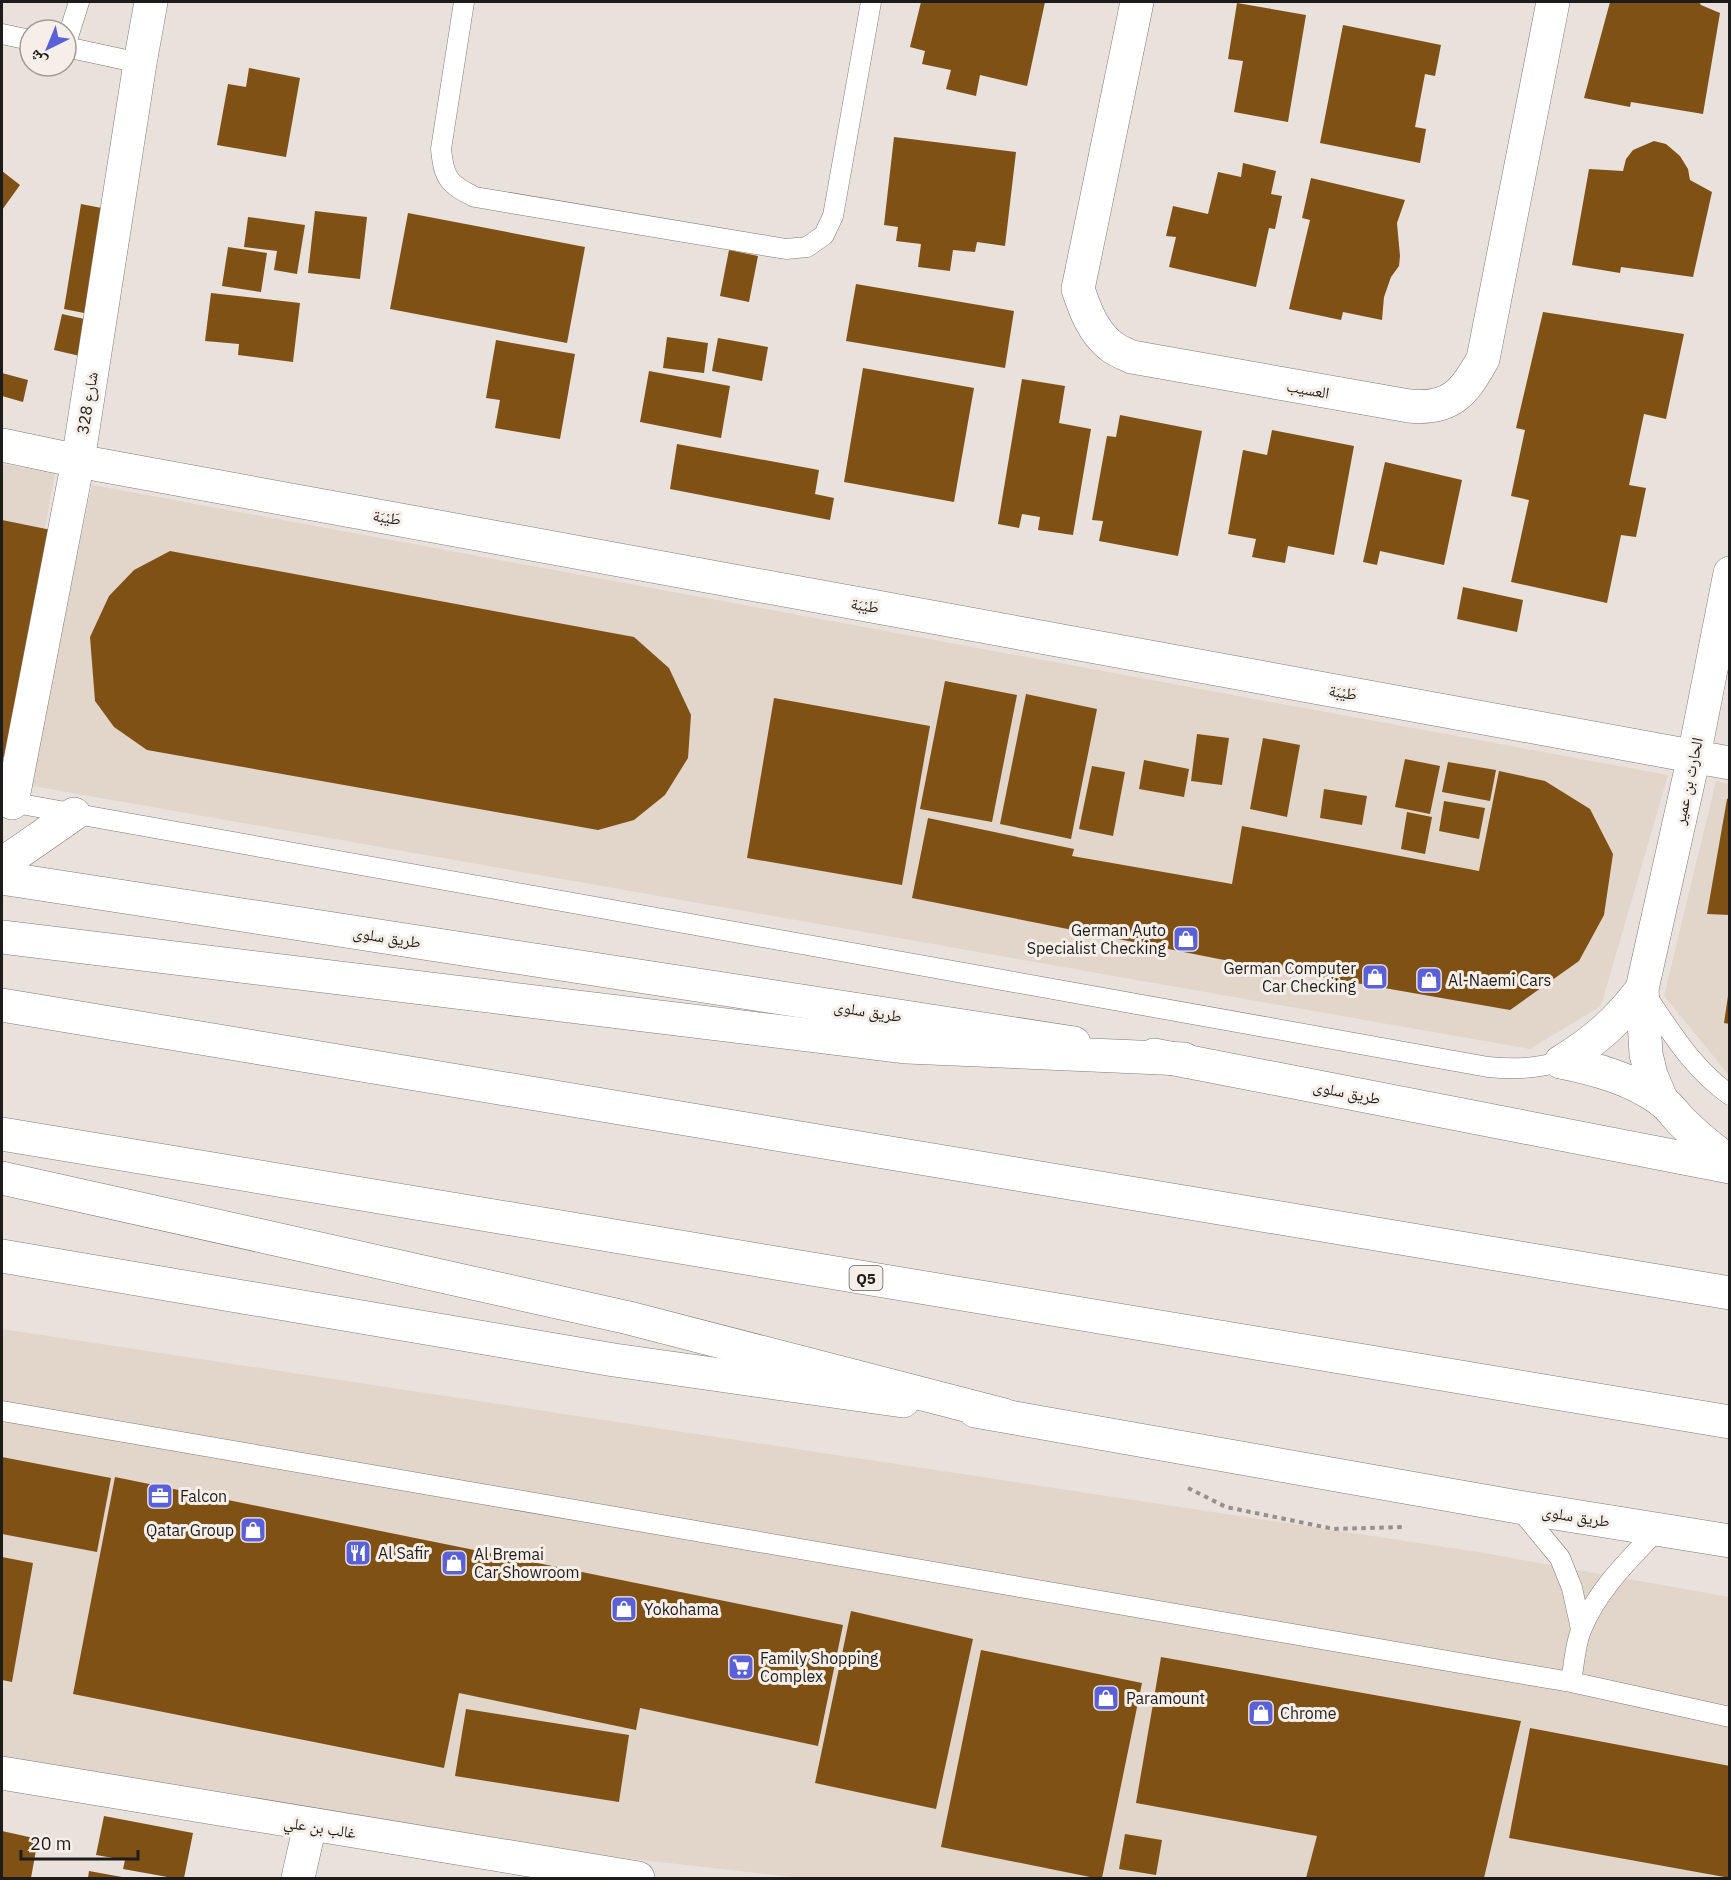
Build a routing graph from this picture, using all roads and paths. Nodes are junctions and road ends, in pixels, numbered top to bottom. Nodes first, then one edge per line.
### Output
1 (79, 2) edge
2 (151, 2) edge
3 (465, 2) edge
4 (871, 2) edge
5 (1137, 2) edge
6 (1552, 2) edge
7 (74, 18) edge
8 (2, 34) edge
9 (18, 37) edge
10 (78, 48) edge
11 (140, 63) junction
12 (2, 445) edge
13 (78, 461) junction
14 (1730, 573) edge
15 (1694, 756) junction
16 (1730, 763) edge
17 (7, 802) edge
18 (74, 814) junction
19 (2, 864) edge
20 (2, 878) edge
21 (2, 937) edge
22 (1641, 989) junction
23 (2, 1005) edge
24 (1184, 1059) junction
25 (1562, 1062) junction
26 (1730, 1095) edge
27 (1662, 1101) junction
28 (2, 1134) edge
29 (1730, 1162) edge
30 (1730, 1167) edge
31 (2, 1178) edge
32 (2, 1256) edge
33 (1730, 1293) edge
34 (2, 1412) edge
35 (1004, 1415) junction
36 (1730, 1422) edge
37 (1518, 1507) junction
38 (1658, 1529) junction
39 (1730, 1541) edge
40 (1581, 1629) junction
41 (1571, 1683) junction
42 (1730, 1717) edge
43 (2, 1773) edge
44 (310, 1826) junction
45 (298, 1878) edge
46 (638, 1878) edge

1 - 7 lane
2 - 11 main road, شارع 328
3 - 4 lane
5 - 6 main road, العسيب
8 - 9 lane
10 - 11 lane
11 - 13 main road, شارع 328
12 - 13 main road, طَيْبَة
13 - 15 main road, طَيْبَة
13 - 17 main road, شارع 328
14 - 15 main road, الحارث بن عمير
15 - 16 main road, طَيْبَة
15 - 22 main road, الحارث بن عمير
17 - 18 lane
18 - 19 main road
18 - 25 lane
20 - 24 main road, طريق سلوى
21 - 24 main road
22 - 25 main road
22 - 26 lane
22 - 27 main road
23 - 33 main road
24 - 30 main road, طريق سلوى
25 - 27 main road
27 - 29 main road
28 - 36 main road, Q5
31 - 35 main road
32 - 35 main road, طريق سلوى
34 - 41 lane
35 - 37 main road, طريق سلوى
37 - 38 main road, طريق سلوى
37 - 40 lane
38 - 39 main road, طريق سلوى
38 - 40 lane
40 - 41 lane
41 - 42 lane
43 - 44 main road, غالب بن علي
44 - 45 main road
44 - 46 main road, غالب بن علي

